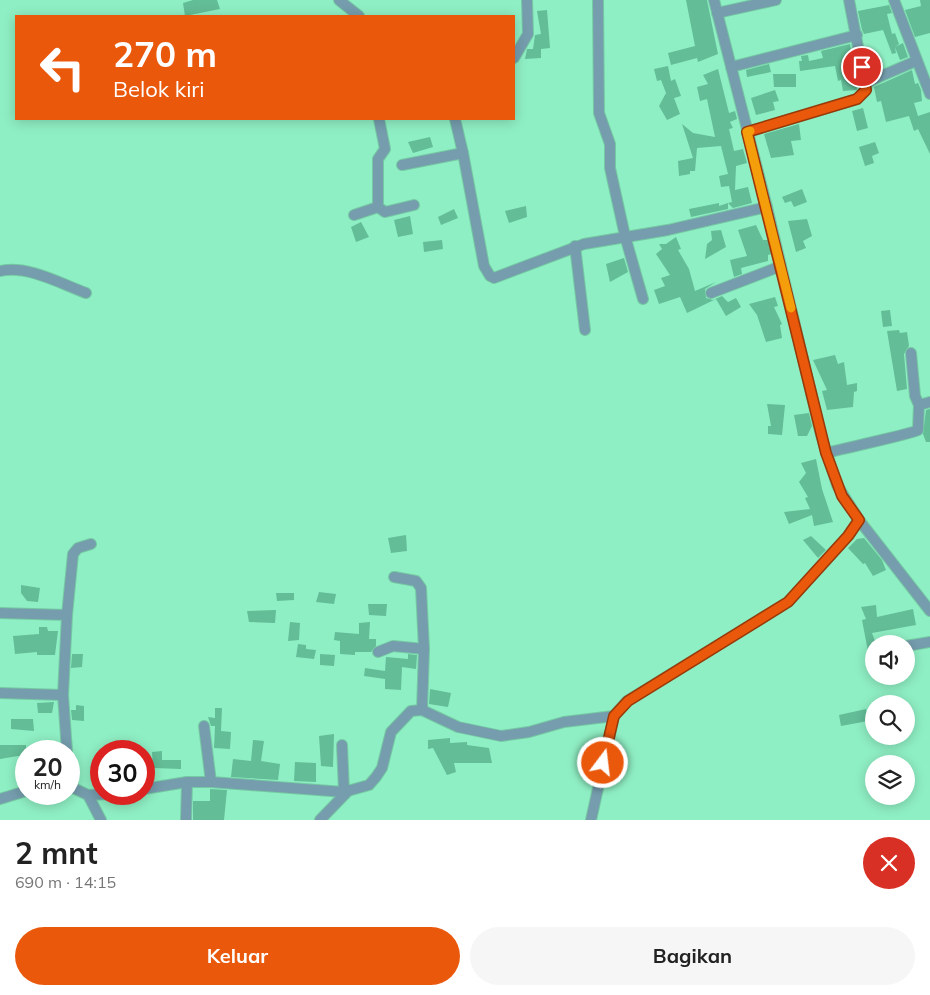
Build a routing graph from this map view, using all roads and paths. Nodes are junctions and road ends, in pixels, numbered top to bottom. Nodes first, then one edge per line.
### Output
1 (339, 0) edge
2 (598, 0) edge
3 (714, 0) edge
4 (776, 0) edge
5 (849, 0) edge
6 (894, 0) edge
7 (530, 1) edge
8 (717, 13) junction
9 (358, 15) edge
10 (856, 35) junction
11 (515, 56) edge
12 (916, 61) junction
13 (731, 67) junction
14 (865, 83) junction
15 (930, 94) edge
16 (380, 120) edge
17 (455, 120) edge
18 (747, 132) junction
19 (463, 153) junction
20 (402, 165) dead end
21 (414, 205) dead end
22 (378, 207) junction
23 (767, 207) junction
24 (354, 215) dead end
25 (625, 236) junction
26 (574, 246) junction
27 (781, 266) junction
28 (0, 271) edge
29 (86, 293) dead end
30 (711, 293) dead end
31 (643, 299) dead end
32 (585, 330) dead end
33 (911, 354) dead end
34 (930, 402) edge
35 (919, 405) junction
36 (826, 453) junction
37 (859, 520) junction
38 (92, 544) dead end
39 (394, 577) dead end
40 (930, 611) edge
41 (0, 613) edge
42 (68, 615) junction
43 (930, 642) edge
44 (915, 644) edge
45 (424, 649) junction
46 (378, 652) dead end
47 (0, 693) edge
48 (62, 695) junction
49 (422, 710) junction
50 (614, 716) junction
51 (204, 726) dead end
52 (66, 740) edge
53 (342, 745) dead end
54 (187, 782) junction
55 (211, 782) junction
56 (155, 787) edge
57 (80, 791) edge
58 (346, 791) junction
59 (15, 794) edge
60 (88, 795) joint
61 (0, 799) edge
62 (101, 820) edge
63 (186, 820) edge
64 (320, 820) edge
65 (591, 820) edge

1 - 9 street
2 - 25 street
3 - 8 street
4 - 8 street
5 - 10 street
6 - 12 street
7 - 11 street
8 - 13 street
10 - 13 street
10 - 14 street
12 - 14 street
12 - 15 street
13 - 18 street
14 - 18 street
16 - 22 street
17 - 19 street
18 - 23 street
19 - 20 street
19 - 26 street
21 - 22 street
22 - 24 street
23 - 25 street
23 - 27 street
25 - 26 street
25 - 31 street
26 - 32 street
27 - 30 street
27 - 36 street
28 - 29 street
33 - 35 street
34 - 35 street
35 - 36 street
36 - 37 street
37 - 40 street
37 - 50 street
38 - 42 street
39 - 45 street
41 - 42 street
42 - 48 street
43 - 44 street
45 - 46 street
45 - 49 street
47 - 48 street
48 - 52 street
49 - 50 street
49 - 58 street
50 - 65 street
51 - 55 street
53 - 58 street
54 - 55 street
54 - 56 street
54 - 63 street
55 - 58 street
57 - 60 street
58 - 64 street
59 - 61 street
60 - 62 street

